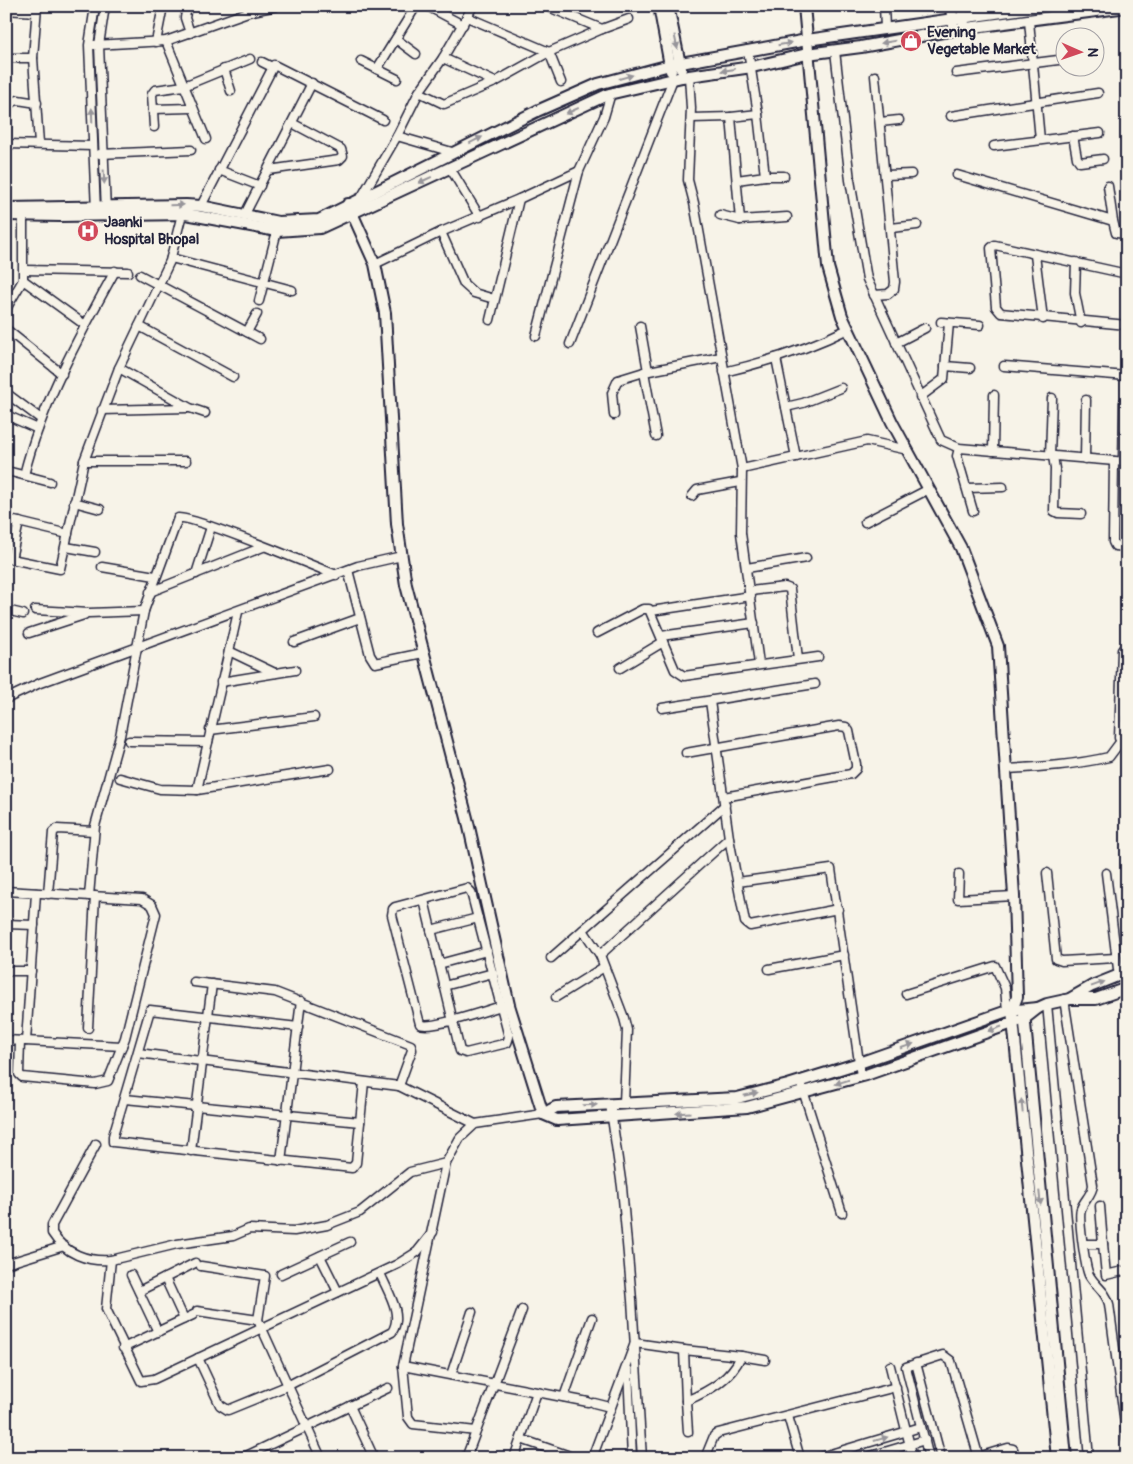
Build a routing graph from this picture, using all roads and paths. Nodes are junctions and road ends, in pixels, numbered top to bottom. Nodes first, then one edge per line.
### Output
1 (95, 6) edge
2 (105, 6) edge
3 (163, 6) edge
4 (187, 6) edge
5 (276, 6) edge
6 (416, 6) edge
7 (427, 6) edge
8 (474, 6) edge
9 (546, 6) edge
10 (659, 6) edge
11 (668, 6) edge
12 (804, 6) edge
13 (884, 6) edge
14 (950, 6) edge
15 (962, 6) edge
16 (1044, 6) edge
17 (1127, 7) edge
18 (37, 9) edge
19 (249, 9) edge
20 (6, 10) edge
21 (467, 17) junction
22 (629, 19) dead end
23 (1029, 21) junction
24 (964, 23) junction
25 (463, 25) junction
26 (952, 25) junction
27 (885, 28) junction
28 (602, 29) junction
29 (190, 33) junction
30 (396, 39) junction
31 (807, 40) junction
32 (166, 41) junction
33 (156, 42) junction
34 (89, 44) junction
35 (99, 45) junction
36 (748, 50) junction
37 (835, 50) junction
38 (549, 52) junction
39 (416, 54) dead end
40 (807, 54) junction
41 (6, 58) edge
42 (33, 58) junction
43 (443, 58) junction
44 (250, 59) dead end
45 (1056, 60) edge
46 (361, 61) dead end
47 (262, 62) dead end
48 (1034, 63) junction
49 (675, 64) junction
50 (752, 67) junction
51 (272, 68) junction
52 (224, 69) junction
53 (377, 69) junction
54 (956, 72) dead end
55 (875, 76) dead end
56 (681, 77) junction
57 (397, 78) dead end
58 (495, 82) junction
59 (561, 82) dead end
60 (312, 83) junction
61 (184, 86) junction
62 (231, 91) dead end
63 (419, 92) junction
64 (611, 93) junction
65 (1098, 93) dead end
66 (1037, 102) junction
67 (37, 103) junction
68 (192, 108) junction
69 (153, 109) junction
70 (758, 114) junction
71 (952, 116) dead end
72 (730, 117) junction
73 (691, 118) junction
74 (383, 120) dead end
75 (899, 120) dead end
76 (880, 122) junction
77 (292, 123) junction
78 (154, 127) dead end
79 (1100, 133) dead end
80 (397, 136) junction
81 (1073, 136) junction
82 (6, 137) edge
83 (206, 139) dead end
84 (1040, 140) junction
85 (6, 144) edge
86 (39, 144) junction
87 (93, 146) junction
88 (994, 146) dead end
89 (191, 150) dead end
90 (452, 152) junction
91 (93, 154) junction
92 (103, 154) junction
93 (1103, 159) dead end
94 (450, 168) junction
95 (219, 170) junction
96 (269, 170) junction
97 (579, 171) junction
98 (911, 174) dead end
99 (886, 175) junction
100 (957, 175) dead end
101 (765, 176) junction
102 (784, 176) dead end
103 (737, 180) junction
104 (260, 186) junction
105 (1108, 186) dead end
106 (361, 198) junction
107 (519, 199) junction
108 (348, 204) junction
109 (201, 206) junction
110 (6, 208) edge
111 (101, 212) junction
112 (182, 214) junction
113 (353, 214) junction
114 (6, 215) edge
115 (23, 215) junction
116 (720, 215) dead end
117 (244, 216) junction
118 (480, 217) junction
119 (787, 217) dead end
120 (740, 220) junction
121 (1113, 221) junction
122 (917, 225) dead end
123 (891, 228) junction
124 (277, 232) junction
125 (441, 232) junction
126 (1127, 234) edge
127 (1035, 255) junction
128 (171, 258) junction
129 (1076, 262) junction
130 (375, 264) junction
131 (24, 270) junction
132 (115, 271) junction
133 (128, 272) dead end
134 (1127, 274) edge
135 (140, 275) dead end
136 (22, 280) junction
137 (264, 282) junction
138 (159, 285) junction
139 (292, 290) dead end
140 (874, 295) junction
141 (494, 299) junction
142 (259, 301) dead end
143 (6, 309) edge
144 (257, 314) dead end
145 (1043, 319) junction
146 (490, 320) dead end
147 (1081, 322) junction
148 (85, 325) junction
149 (980, 325) dead end
150 (1127, 325) edge
151 (139, 326) junction
152 (640, 326) dead end
153 (926, 328) dead end
154 (6, 329) edge
155 (848, 329) junction
156 (247, 332) junction
157 (536, 336) dead end
158 (260, 339) dead end
159 (896, 343) junction
160 (570, 344) dead end
161 (721, 357) junction
162 (776, 358) junction
163 (945, 366) junction
164 (1004, 366) dead end
165 (119, 368) junction
166 (970, 368) dead end
167 (646, 372) junction
168 (724, 372) junction
169 (62, 374) junction
170 (1127, 376) edge
171 (233, 377) dead end
172 (842, 388) dead end
173 (6, 393) edge
174 (994, 395) dead end
175 (920, 397) junction
176 (1052, 398) dead end
177 (1086, 400) dead end
178 (1124, 402) dead end
179 (786, 407) junction
180 (190, 408) junction
181 (102, 410) junction
182 (205, 413) dead end
183 (6, 415) edge
184 (614, 415) dead end
185 (42, 419) junction
186 (38, 429) junction
187 (656, 436) dead end
188 (959, 448) junction
189 (908, 450) junction
190 (993, 451) junction
191 (796, 456) junction
192 (1052, 456) junction
193 (1085, 458) junction
194 (84, 461) junction
195 (186, 461) dead end
196 (1114, 461) junction
197 (1125, 462) edge
198 (742, 469) junction
199 (11, 472) dead end
200 (24, 475) junction
201 (50, 482) dead end
202 (740, 482) junction
203 (967, 488) junction
204 (1003, 488) dead end
205 (929, 489) junction
206 (692, 496) dead end
207 (74, 502) junction
208 (100, 509) dead end
209 (973, 511) dead end
210 (1081, 514) dead end
211 (6, 519) edge
212 (19, 522) junction
213 (865, 522) dead end
214 (211, 527) junction
215 (68, 534) junction
216 (66, 547) junction
217 (264, 547) junction
218 (1126, 547) edge
219 (96, 552) dead end
220 (402, 556) junction
221 (806, 558) dead end
222 (8, 559) edge
223 (102, 567) dead end
224 (747, 568) junction
225 (348, 570) junction
226 (1127, 571) edge
227 (196, 574) junction
228 (336, 575) junction
229 (155, 576) junction
230 (150, 592) junction
231 (750, 594) junction
232 (6, 610) edge
233 (35, 610) dead end
234 (144, 611) junction
235 (651, 611) junction
236 (238, 612) junction
237 (89, 613) junction
238 (22, 614) dead end
239 (360, 618) junction
240 (754, 624) junction
241 (29, 633) dead end
242 (597, 633) dead end
243 (662, 639) junction
244 (294, 642) dead end
245 (1127, 644) edge
246 (137, 648) junction
247 (229, 651) junction
248 (423, 653) junction
249 (818, 657) dead end
250 (798, 659) junction
251 (759, 664) junction
252 (620, 668) dead end
253 (295, 670) dead end
254 (275, 673) junction
255 (222, 682) junction
256 (815, 684) dead end
257 (6, 699) edge
258 (710, 701) junction
259 (662, 708) dead end
260 (314, 718) dead end
261 (210, 730) junction
262 (129, 740) dead end
263 (208, 742) junction
264 (1124, 742) edge
265 (717, 749) junction
266 (686, 753) dead end
267 (330, 769) dead end
268 (1010, 769) junction
269 (120, 778) dead end
270 (197, 790) junction
271 (724, 801) junction
272 (94, 831) junction
273 (729, 838) junction
274 (1047, 873) dead end
275 (1106, 873) dead end
276 (959, 874) dead end
277 (738, 882) junction
278 (6, 891) edge
279 (36, 893) junction
280 (48, 894) junction
281 (92, 896) junction
282 (1014, 896) junction
283 (424, 900) junction
284 (838, 909) junction
285 (478, 918) junction
286 (6, 924) edge
287 (34, 925) junction
288 (431, 930) junction
289 (583, 930) junction
290 (487, 951) junction
291 (600, 955) junction
292 (844, 955) junction
293 (551, 958) dead end
294 (1116, 958) junction
295 (495, 962) junction
296 (439, 964) junction
297 (604, 967) junction
298 (769, 969) dead end
299 (6, 971) edge
300 (31, 972) junction
301 (493, 973) junction
302 (1124, 975) edge
303 (194, 982) dead end
304 (212, 984) junction
305 (444, 986) junction
306 (1127, 988) edge
307 (906, 994) dead end
308 (556, 997) dead end
309 (1012, 998) junction
310 (1067, 999) junction
311 (301, 1001) junction
312 (501, 1006) junction
313 (1043, 1006) junction
314 (1014, 1009) junction
315 (208, 1017) junction
316 (452, 1020) junction
317 (1019, 1021) junction
318 (298, 1027) junction
319 (88, 1028) dead end
320 (6, 1040) edge
321 (23, 1041) junction
322 (122, 1046) junction
323 (138, 1053) junction
324 (202, 1061) junction
325 (859, 1063) junction
326 (292, 1072) junction
327 (861, 1076) junction
328 (800, 1081) junction
329 (364, 1082) junction
330 (399, 1086) junction
331 (804, 1093) junction
332 (125, 1099) junction
333 (624, 1103) junction
334 (610, 1104) junction
335 (197, 1106) junction
336 (286, 1114) junction
337 (542, 1114) junction
338 (610, 1118) junction
339 (360, 1122) junction
340 (475, 1124) junction
341 (96, 1144) dead end
342 (191, 1152) junction
343 (1031, 1152) junction
344 (281, 1161) junction
345 (446, 1163) junction
346 (1100, 1206) dead end
347 (842, 1213) dead end
348 (433, 1232) junction
349 (1069, 1241) junction
350 (350, 1242) dead end
351 (1083, 1242) junction
352 (1103, 1244) junction
353 (67, 1248) junction
354 (320, 1256) junction
355 (111, 1260) junction
356 (6, 1264) edge
357 (1127, 1270) edge
358 (380, 1273) junction
359 (281, 1274) dead end
360 (132, 1275) dead end
361 (164, 1278) junction
362 (139, 1291) junction
363 (338, 1292) junction
364 (522, 1310) dead end
365 (472, 1312) dead end
366 (592, 1318) dead end
367 (184, 1319) junction
368 (258, 1320) junction
369 (263, 1328) junction
370 (158, 1332) junction
371 (635, 1343) junction
372 (123, 1348) junction
373 (684, 1350) junction
374 (741, 1356) junction
375 (198, 1358) junction
376 (765, 1360) dead end
377 (916, 1363) junction
378 (403, 1366) junction
379 (628, 1366) junction
380 (890, 1366) dead end
381 (451, 1375) junction
382 (494, 1384) junction
383 (289, 1385) junction
384 (896, 1387) junction
385 (388, 1388) dead end
386 (536, 1392) junction
387 (564, 1397) junction
388 (686, 1402) junction
389 (350, 1406) junction
390 (610, 1408) junction
391 (788, 1416) junction
392 (307, 1427) junction
393 (921, 1427) junction
394 (476, 1431) junction
395 (688, 1432) dead end
396 (906, 1432) junction
397 (521, 1439) junction
398 (1127, 1439) edge
399 (925, 1440) junction
400 (910, 1445) junction
401 (596, 1448) junction
402 (571, 1457) edge
403 (978, 1457) edge
404 (242, 1458) edge
405 (322, 1458) edge
406 (374, 1458) edge
407 (466, 1458) edge
408 (514, 1458) edge
409 (592, 1458) edge
410 (596, 1458) edge
411 (632, 1458) edge
412 (642, 1458) edge
413 (704, 1458) edge
414 (800, 1458) edge
415 (817, 1458) edge
416 (864, 1458) edge
417 (913, 1458) edge
418 (930, 1458) edge
419 (941, 1458) edge
420 (1016, 1458) edge
421 (1057, 1458) edge
422 (1066, 1458) edge
423 (1089, 1458) edge

1 - 34 street
2 - 35 street
3 - 33 street
4 - 29 street
5 - 19 street
6 - 30 street
7 - 25 street
8 - 21 street
9 - 28 street
10 - 49 street
11 -> 49 street
12 - 31 street
13 - 27 street
14 - 26 street
15 - 24 street
16 - 24 street
17 - 23 street
18 - 20 street
18 - 42 street
19 - 29 street
21 - 25 street
21 - 38 street
22 - 28 street
23 - 24 street
23 - 48 street
24 - 26 street
25 - 43 street
26 - 27 street
26 -> 37 street
27 - 31 street
28 - 38 street
29 - 32 street
30 - 39 street
30 - 53 street
36 -> 31 street
31 - 40 street
32 - 33 street
32 - 61 street
33 - 35 street
34 - 35 street
87 -> 34 street
35 - 92 street
36 - 49 street
36 - 50 street
37 - 40 street
37 - 140 street
38 - 58 street
38 - 59 street
40 - 50 street
40 - 155 street
41 - 42 street
42 - 67 street
43 - 58 street
43 - 63 street
44 - 52 street
45 - 48 street
46 - 53 street
47 - 51 street
48 - 54 street
48 - 66 street
49 - 56 street
90 -> 49 street
50 -> 56 street
50 - 70 street
51 - 60 street
51 - 95 street
52 - 61 street
52 - 62 street
53 - 57 street
55 - 76 street
56 - 64 street
56 - 73 street
56 - 160 street
58 - 63 street
60 - 74 street
60 - 77 street
61 - 68 street
61 - 69 street
63 - 80 street
64 -> 94 street
64 - 97 street
65 - 66 street
66 - 71 street
66 - 84 street
67 - 82 street
67 - 86 street
68 - 69 street
68 - 83 street
69 - 78 street
70 - 72 street
70 - 101 street
72 - 73 street
72 - 103 street
73 - 161 street
75 - 76 street
76 - 99 street
77 - 96 street
77 - 96 street
79 - 81 street
80 - 90 street
80 - 106 street
81 - 84 street
81 - 93 street
84 - 88 street
85 - 86 street
86 - 87 street
87 - 91 street
89 - 92 street
90 - 106 street
91 - 92 street
91 - 111 street
92 -> 111 street
94 -> 113 street
94 - 118 street
95 - 104 street
95 - 109 street
96 - 104 street
97 - 107 street
97 - 157 street
98 - 99 street
99 - 123 street
100 - 121 street
101 - 102 street
101 - 103 street
103 - 120 street
104 - 117 street
105 - 121 street
106 - 108 street
107 - 118 street
107 - 141 street
108 - 113 street
108 - 117 street
111 -> 109 street
109 - 117 street
110 - 111 street
111 - 112 street
111 - 115 street
112 - 124 street
112 - 128 street
113 - 124 street
113 - 130 street
114 - 115 street
115 - 131 street
116 - 120 street
118 - 125 street
119 - 120 street
121 - 126 street
122 - 123 street
123 - 140 street
124 - 137 street
125 - 130 street
125 - 141 street
127 - 129 street
127 - 145 street
127 - 145 street
128 - 137 street
128 - 138 street
129 - 134 street
129 - 147 street
130 - 220 street
131 - 132 street
131 - 136 street
132 - 133 street
132 - 148 street
135 - 138 street
136 - 143 street
136 - 148 street
137 - 139 street
137 - 142 street
138 - 151 street
138 - 156 street
140 - 159 street
141 - 146 street
144 - 156 street
145 - 147 street
147 - 150 street
148 - 169 street
149 - 163 street
151 - 165 street
151 - 171 street
152 - 167 street
153 - 159 street
154 - 169 street
155 - 162 street
155 - 189 street
156 - 158 street
159 - 175 street
161 - 167 street
161 - 168 street
162 - 168 street
162 - 179 street
163 - 166 street
163 - 175 street
164 - 170 street
165 - 180 street
165 - 181 street
167 - 184 street
167 - 187 street
168 - 198 street
169 - 185 street
172 - 179 street
173 - 185 street
174 - 190 street
175 - 188 street
176 - 192 street
177 - 193 street
178 - 197 street
179 - 191 street
180 - 181 street
180 - 182 street
181 - 194 street
183 - 186 street
185 - 186 street
186 - 200 street
188 - 190 street
188 - 203 street
189 - 191 street
189 - 205 street
190 - 192 street
191 - 198 street
192 - 193 street
192 - 210 street
193 - 196 street
194 - 195 street
194 - 207 street
196 - 197 street
196 - 218 street
198 - 202 street
199 - 200 street
200 - 201 street
202 - 206 street
202 - 224 street
203 - 204 street
203 - 209 street
205 - 213 street
205 - 268 street
207 - 208 street
207 - 215 street
211 - 212 street
212 - 215 street
212 - 222 street
214 - 217 street
214 - 227 street
214 - 229 street
215 - 216 street
216 - 219 street
216 - 222 street
217 - 227 street
217 - 228 street
218 - 226 street
220 - 225 street
220 - 248 street
221 - 224 street
223 - 229 street
224 - 231 street
225 - 228 street
225 - 239 street
227 - 230 street
228 - 236 street
229 - 230 street
230 - 234 street
231 - 235 street
231 - 240 street
231 - 250 street
232 - 238 street
233 - 237 street
234 - 237 street
234 - 246 street
235 - 242 street
235 - 243 street
236 - 246 street
236 - 247 street
237 - 241 street
239 - 244 street
239 - 248 street
240 - 243 street
240 - 251 street
243 - 251 street
243 - 252 street
245 - 264 street
246 - 257 street
246 - 272 street
247 - 254 street
247 - 255 street
248 - 295 street
249 - 250 street
250 - 251 street
253 - 254 street
254 - 255 street
255 - 261 street
256 - 258 street
258 - 259 street
258 - 265 street
260 - 261 street
261 - 263 street
262 - 263 street
263 - 270 street
264 - 268 street
265 - 266 street
265 - 271 street
265 - 271 street
267 - 270 street
268 - 282 street
269 - 270 street
271 - 273 street
271 - 289 street
272 - 280 street
272 - 281 street
273 - 277 street
273 - 291 street
274 - 294 street
275 - 294 street
276 - 282 street
277 - 284 street
277 - 284 street
278 - 279 street
279 - 280 street
279 - 287 street
280 - 281 street
281 - 319 street
281 - 322 street
282 - 309 street
283 - 285 street
283 - 288 street
283 - 316 street
284 - 292 street
285 - 288 street
285 - 290 street
286 - 287 street
287 - 300 street
288 - 296 street
289 - 291 street
289 - 293 street
290 - 295 street
290 - 296 street
291 - 297 street
292 - 298 street
292 - 325 street
294 - 302 street
295 - 301 street
295 - 337 street
296 - 305 street
297 - 308 street
297 - 333 street
299 - 300 street
300 - 321 street
301 - 305 street
301 - 312 street
310 -> 302 street
303 - 304 street
304 - 311 street
304 - 315 street
305 - 316 street
306 - 310 street
307 - 309 street
309 - 314 street
310 - 313 street
310 - 351 street
311 - 318 street
311 - 330 street
312 - 316 street
312 - 316 street
313 - 314 street
313 - 317 street
313 - 349 street
314 - 317 street
325 -> 314 street
315 - 318 street
315 - 323 street
315 - 324 street
317 -> 327 street
317 - 343 street
318 - 326 street
320 - 321 street
321 - 322 street
321 - 322 street
323 - 324 street
323 - 332 street
324 - 326 street
324 - 335 street
325 - 327 street
325 - 328 street
326 - 329 street
326 - 336 street
327 -> 331 street
328 - 331 street
333 -> 328 street
329 - 330 street
329 - 339 street
330 - 340 street
331 -> 338 street
331 - 347 street
332 - 335 street
332 - 342 street
333 - 334 street
337 -> 334 street
334 - 338 street
335 - 336 street
335 - 342 street
336 - 339 street
336 - 344 street
337 - 338 street
337 - 340 street
338 - 371 street
339 - 344 street
340 - 345 street
341 - 353 street
342 - 344 street
343 - 421 street
343 -> 422 street
345 - 348 street
345 - 355 street
346 - 352 street
348 - 358 street
348 - 378 street
349 - 351 street
349 - 423 street
350 - 354 street
351 - 352 street
351 - 398 street
352 - 357 street
353 - 355 street
353 - 356 street
354 - 359 street
354 - 363 street
355 - 372 street
358 - 363 street
358 - 383 street
360 - 362 street
361 - 362 street
361 - 367 street
361 - 368 street
362 - 370 street
363 - 369 street
364 - 382 street
365 - 381 street
366 - 387 street
367 - 368 street
367 - 370 street
368 - 369 street
369 - 375 street
369 - 383 street
370 - 372 street
371 - 373 street
371 - 379 street
371 - 412 street
372 - 375 street
373 - 374 street
373 - 388 street
374 - 376 street
374 - 388 street
375 - 383 street
377 - 393 street
377 - 403 street
377 - 419 street
378 - 381 street
378 - 394 street
379 - 390 street
379 - 411 street
380 - 384 street
381 - 382 street
382 - 386 street
382 - 394 street
383 - 392 street
384 - 391 street
384 - 396 street
385 - 389 street
386 - 387 street
386 - 397 street
387 - 390 street
388 - 395 street
389 - 392 street
389 - 406 street
390 - 401 street
391 - 413 street
391 - 414 street
392 - 404 street
392 - 405 street
393 - 396 street
393 - 399 street
394 - 407 street
396 - 400 street
415 -> 396 street
397 - 402 street
397 - 408 street
399 - 400 street
399 - 418 street
400 - 416 street
400 - 417 street
401 - 409 street
401 - 410 street
403 - 420 street

